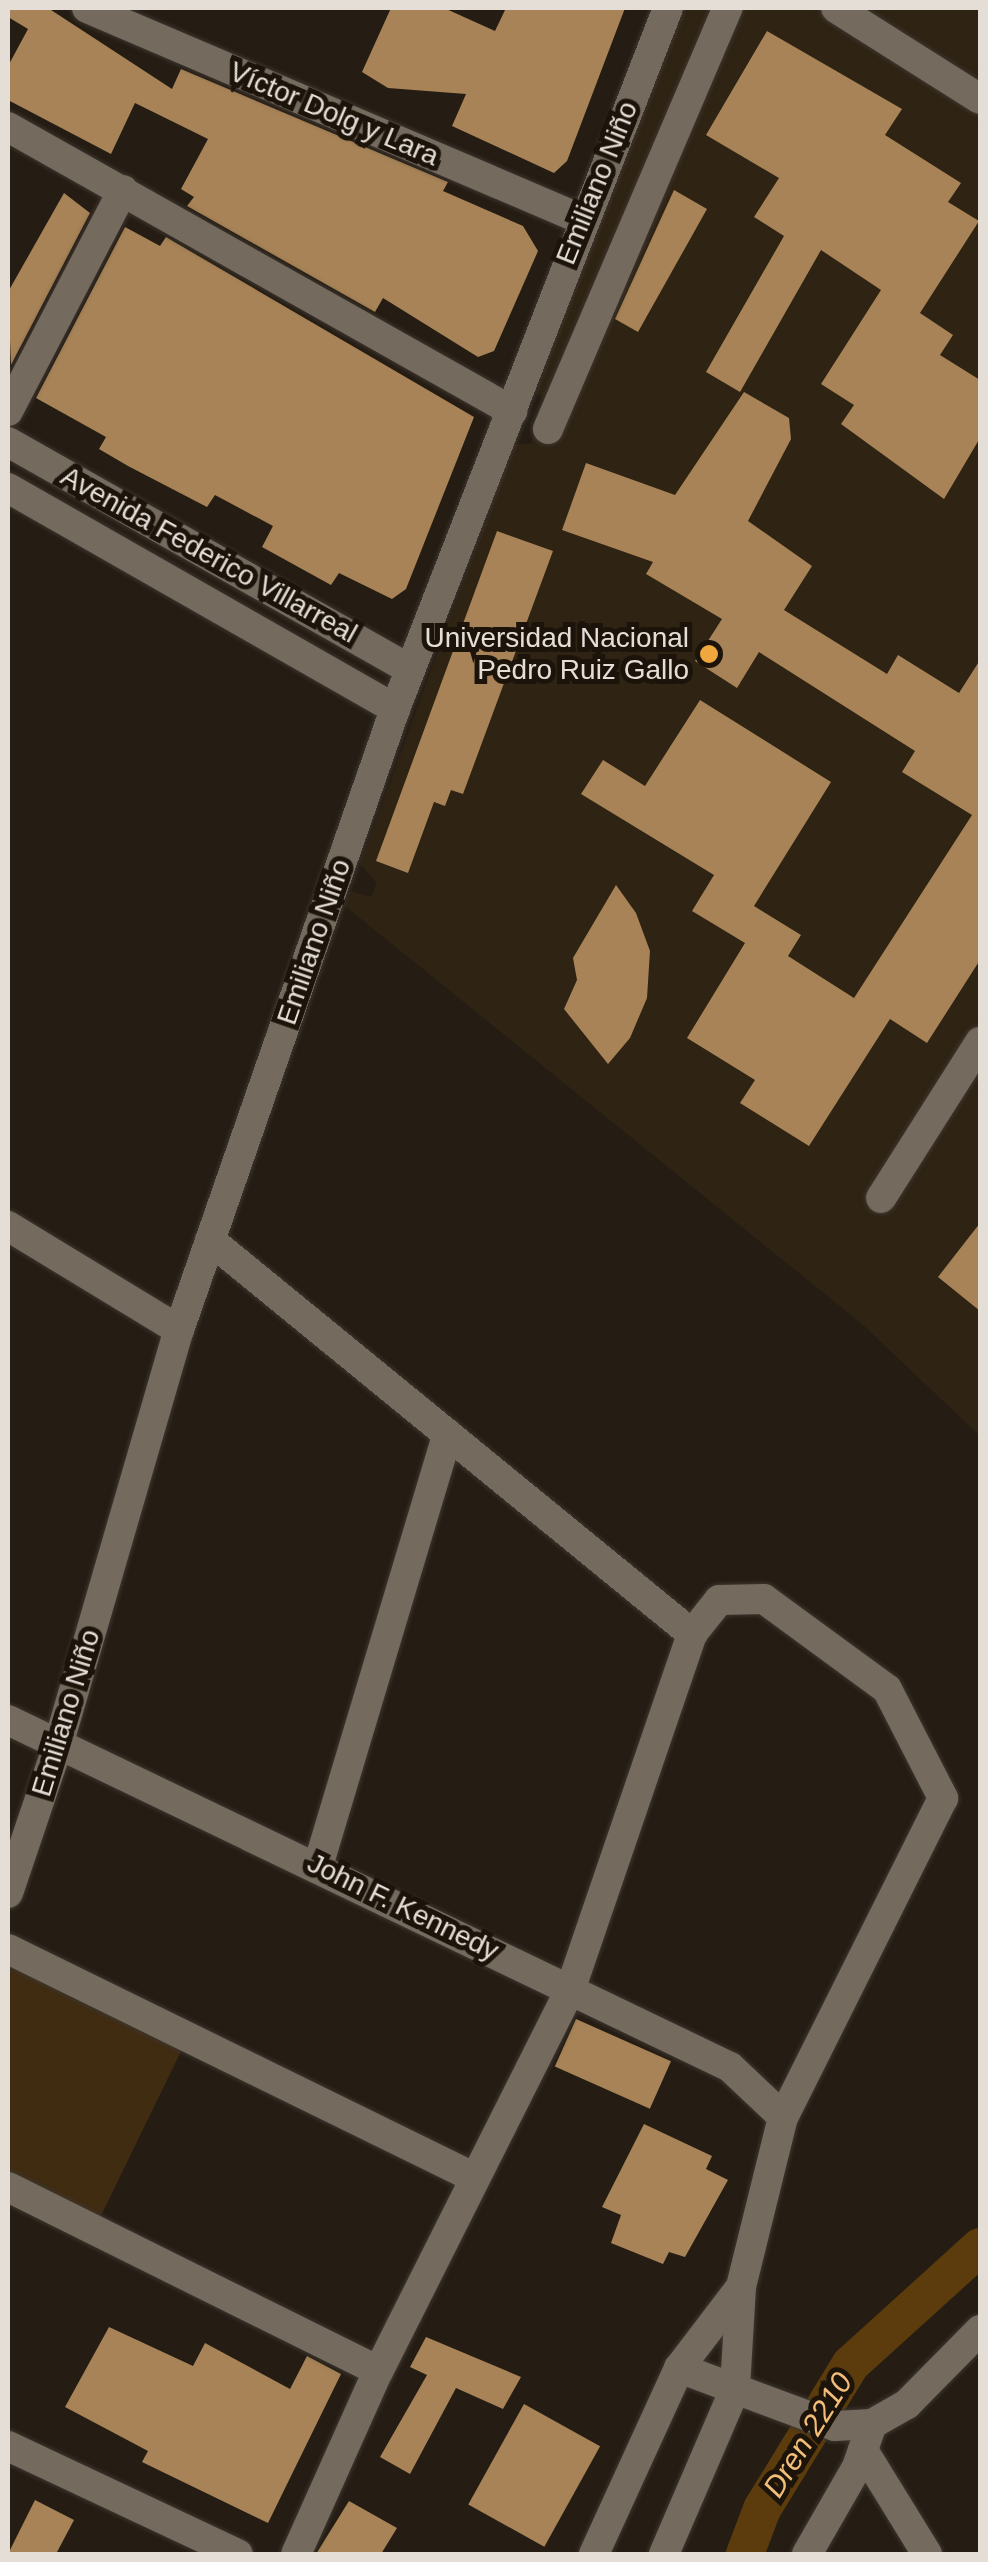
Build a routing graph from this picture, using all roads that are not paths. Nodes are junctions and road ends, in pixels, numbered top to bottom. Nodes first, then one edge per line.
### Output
1 (87, 8) edge
2 (668, 8) edge
3 (728, 8) edge
4 (836, 8) edge
5 (980, 99) edge
6 (8, 127) edge
7 (123, 190) junction
8 (581, 218) junction
9 (8, 411) edge
10 (512, 411) junction
11 (548, 429) dead end
12 (8, 442) edge
13 (8, 488) edge
14 (410, 669) junction
15 (395, 709) junction
16 (980, 1042) edge
17 (881, 1198) dead end
18 (8, 1226) edge
19 (210, 1240) junction
20 (179, 1330) junction
21 (448, 1434) junction
22 (692, 1634) junction
23 (8, 1720) edge
24 (59, 1742) junction
25 (318, 1866) junction
26 (8, 1893) edge
27 (8, 1949) edge
28 (571, 1988) junction
29 (783, 2117) junction
30 (473, 2178) junction
31 (8, 2187) edge
32 (741, 2286) junction
33 (980, 2330) edge
34 (679, 2368) junction
35 (378, 2371) junction
36 (735, 2388) junction
37 (867, 2437) junction
38 (8, 2446) edge
39 (238, 2554) edge
40 (296, 2554) edge
41 (594, 2554) edge
42 (664, 2554) edge
43 (807, 2554) edge
44 (927, 2554) edge

1 - 8 street, Víctor Dolg y Lara
2 - 8 street, Emiliano Niño
3 - 11 street
4 - 5 street
6 - 7 street
7 - 9 street
7 - 10 street
8 - 10 street, Emiliano Niño
10 - 14 street, Emiliano Niño
12 - 14 street, Avenida Federico Villarreal
13 - 15 street, Avenida Federico Villarreal
14 - 15 street, Emiliano Niño
15 - 19 street, Emiliano Niño
16 - 17 street
18 - 20 street
19 - 20 street, Emiliano Niño
19 - 21 street
20 - 24 street, Emiliano Niño
21 - 22 street
21 - 25 street
22 - 28 street
22 - 29 street
23 - 24 street, John F. Kennedy
24 - 25 street, John F. Kennedy
24 - 26 street, Emiliano Niño
25 - 28 street, John F. Kennedy
27 - 30 street
28 - 29 street, John F. Kennedy
28 - 30 street
29 - 32 street
30 - 35 street
31 - 35 street
32 - 34 street
32 - 36 street
33 - 37 street
34 - 36 street
34 - 41 street
35 - 40 street
36 - 37 street
36 - 42 street
37 - 43 street
37 - 44 street
38 - 39 street

